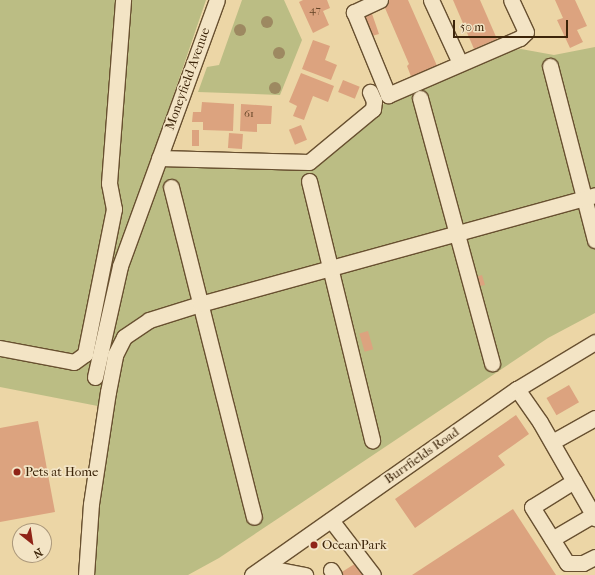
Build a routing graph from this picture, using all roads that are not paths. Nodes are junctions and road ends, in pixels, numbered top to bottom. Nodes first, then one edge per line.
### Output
1 (123, 0) edge
2 (217, 0) edge
3 (380, 0) edge
4 (511, 0) edge
5 (433, 1) edge
6 (351, 6) edge
7 (460, 63) junction
8 (550, 66) dead end
9 (370, 92) dead end
10 (420, 98) dead end
11 (159, 158) junction
12 (309, 181) dead end
13 (171, 187) dead end
14 (590, 196) edge
15 (458, 232) junction
16 (595, 240) edge
17 (330, 268) junction
18 (200, 304) junction
19 (594, 345) edge
20 (0, 348) edge
21 (492, 363) dead end
22 (95, 377) dead end
23 (518, 389) junction
24 (595, 418) edge
25 (372, 440) dead end
26 (552, 442) junction
27 (574, 481) junction
28 (254, 516) dead end
29 (594, 517) edge
30 (331, 520) junction
31 (552, 539) junction
32 (595, 557) edge
33 (258, 571) edge
34 (86, 575) edge
35 (305, 575) edge
36 (373, 575) edge

1 - 20 street
2 - 11 street, Moneyfield Avenue
3 - 6 street
4 - 7 street
5 - 7 street
6 - 7 street
8 - 14 street
9 - 11 street
10 - 15 street
11 - 22 street, Moneyfield Avenue
12 - 17 street
13 - 18 street
14 - 15 street
14 - 16 street
15 - 17 street
15 - 21 street
17 - 18 street
17 - 25 street
18 - 28 street
18 - 34 street
19 - 23 street, Burrfields Road
23 - 26 street
23 - 30 street, Burrfields Road
24 - 26 street
26 - 27 street
27 - 29 street
27 - 31 street
29 - 31 street
30 - 33 street, Burrfields Road
30 - 36 street
31 - 32 street
33 - 35 street

